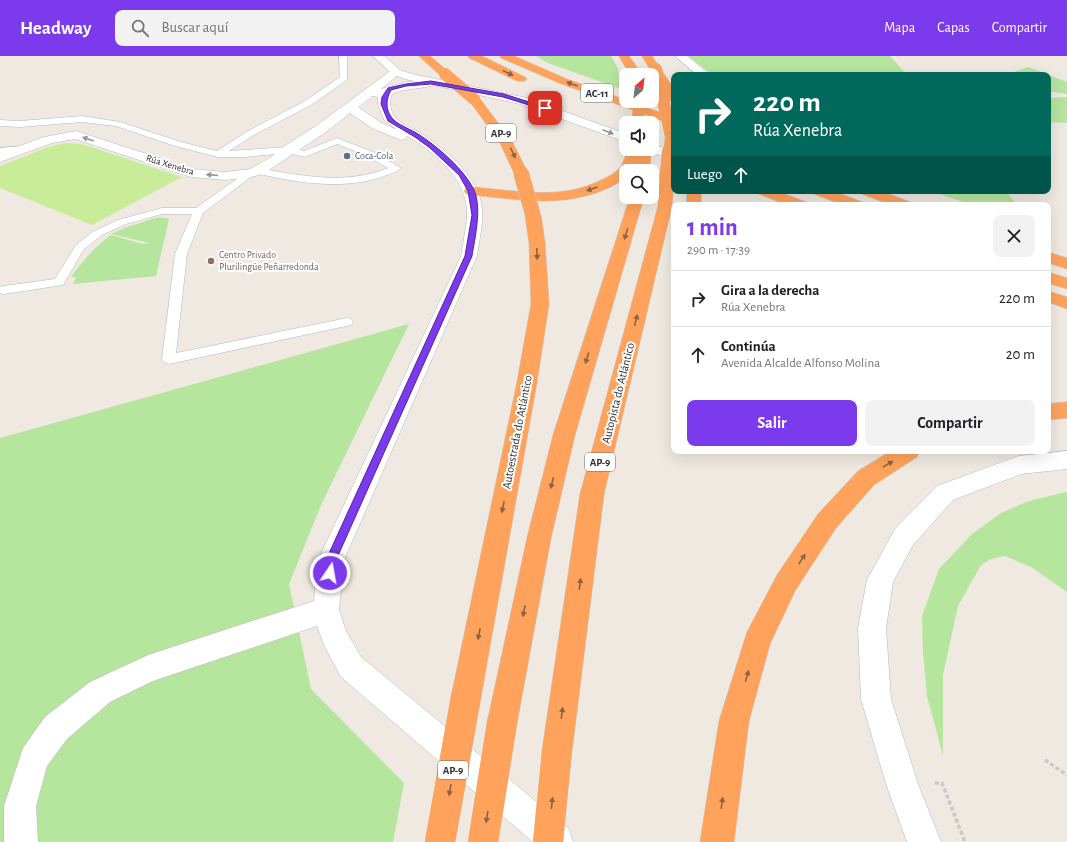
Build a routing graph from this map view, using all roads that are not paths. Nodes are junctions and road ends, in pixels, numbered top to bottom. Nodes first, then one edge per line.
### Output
1 (343, 56) edge
2 (378, 56) edge
3 (424, 56) edge
4 (473, 56) edge
5 (505, 56) edge
6 (624, 56) edge
7 (647, 56) edge
8 (680, 56) edge
9 (516, 60) edge
10 (630, 68) edge
11 (655, 68) edge
12 (396, 72) junction
13 (700, 72) edge
14 (659, 74) edge
15 (529, 82) dead end
16 (659, 82) edge
17 (431, 83) junction
18 (389, 89) junction
19 (671, 93) edge
20 (350, 107) junction
21 (390, 120) junction
22 (671, 120) edge
23 (0, 123) edge
24 (376, 125) junction
25 (321, 129) junction
26 (659, 132) dead end
27 (619, 135) edge
28 (671, 136) edge
29 (24, 149) junction
30 (288, 150) junction
31 (0, 151) edge
32 (659, 151) edge
33 (218, 154) junction
34 (671, 155) edge
35 (631, 156) edge
36 (0, 158) edge
37 (445, 159) junction
38 (254, 172) junction
39 (471, 191) junction
40 (757, 194) edge
41 (772, 194) edge
42 (827, 194) edge
43 (875, 194) edge
44 (879, 194) edge
45 (890, 200) junction
46 (775, 202) edge
47 (793, 202) edge
48 (849, 202) edge
49 (896, 202) edge
50 (635, 204) edge
51 (198, 211) junction
52 (1051, 258) edge
53 (1067, 264) edge
54 (1051, 278) edge
55 (1067, 284) edge
56 (4, 290) dead end
57 (1051, 297) edge
58 (1067, 303) edge
59 (347, 322) dead end
60 (1067, 410) edge
61 (1051, 412) edge
62 (904, 454) edge
63 (1067, 460) edge
64 (326, 610) junction
65 (21, 842) edge
66 (440, 842) edge
67 (483, 842) edge
68 (548, 842) edge
69 (559, 842) edge
70 (717, 842) edge
71 (924, 842) edge

1 - 33 lane
2 - 12 street
3 -> 66 highway, Autoestrada do Atlántico / AP-9, bridge
4 -> 15 highway
5 - 9 highway, AC-11
6 - 10 highway
7 - 11 highway, AP-9
8 - 13 street
22 -> 9 highway, AC-11
12 - 17 street
12 - 20 street, Rúa Xenebra
14 - 19 highway
68 -> 16 highway, Autopista do Atlántico / AP-9, bridge
17 - 18 street, Rúa Xenebra
17 -> 27 street
18 - 20 street, Rúa Xenebra
18 - 21 street
20 - 21 street
20 - 24 street
20 - 25 street, Rúa Xenebra
21 - 37 street
23 - 33 lane
24 - 25 street
24 - 37 street
25 - 30 street, Rúa Xenebra
26 - 28 highway
29 - 31 lane
29 - 36 street, Rúa Xenebra
38 -> 29 street, Rúa Xenebra
30 - 33 lane
30 - 38 street, Rúa Xenebra
30 - 38 lane
32 - 34 street
35 -> 39 highway
37 - 39 street
38 - 51 lane
39 - 64 street
40 - 46 highway
41 - 47 highway
42 - 48 highway
43 - 45 highway
44 - 45 street
45 - 49 highway
50 -> 67 highway, bridge
51 - 56 lane
51 - 59 lane
52 - 53 highway
54 - 55 highway
57 - 58 highway
60 - 61 highway
70 -> 62 highway
63 - 71 street
64 - 65 street
64 - 69 street

